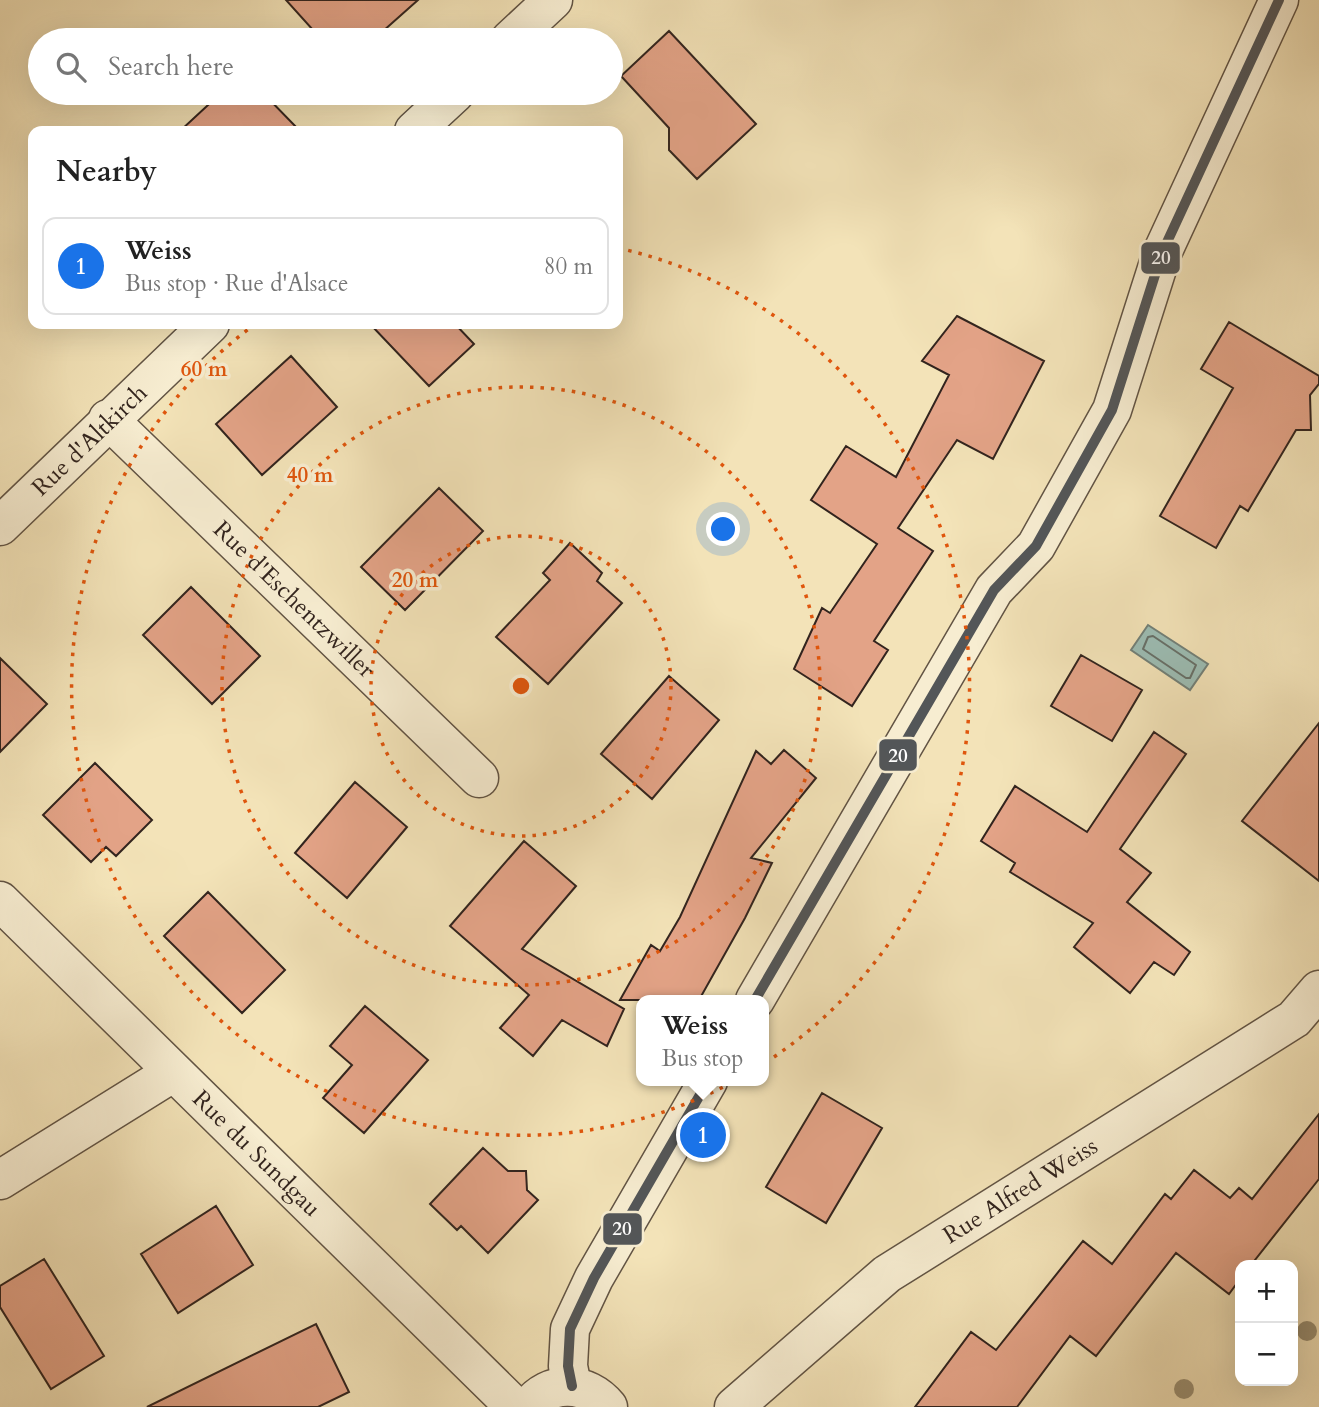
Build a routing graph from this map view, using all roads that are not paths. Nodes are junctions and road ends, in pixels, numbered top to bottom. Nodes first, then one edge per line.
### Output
1 (553, 0) edge
2 (1279, 0) edge
3 (523, 28) edge
4 (442, 105) edge
5 (419, 126) edge
6 (205, 329) edge
7 (108, 419) junction
8 (0, 526) edge
9 (479, 778) dead end
10 (0, 901) edge
11 (1319, 990) edge
12 (758, 995) edge
13 (172, 1073) junction
14 (705, 1086) edge
15 (0, 1180) edge
16 (572, 1386) junction
17 (515, 1407) edge
18 (529, 1407) edge
19 (608, 1407) edge
20 (734, 1407) edge

1 - 3 street
2 - 12 street
4 - 5 street
6 - 7 street, Rue d'Altkirch
7 - 8 street, Rue d'Altkirch
7 - 9 street, Rue d'Eschentzwiller
10 - 13 street, Rue du Sundgau
11 - 20 street, Rue Alfred Weiss
13 - 15 street
13 - 17 street, Rue du Sundgau
14 - 16 street
16 - 18 street
16 - 19 street

